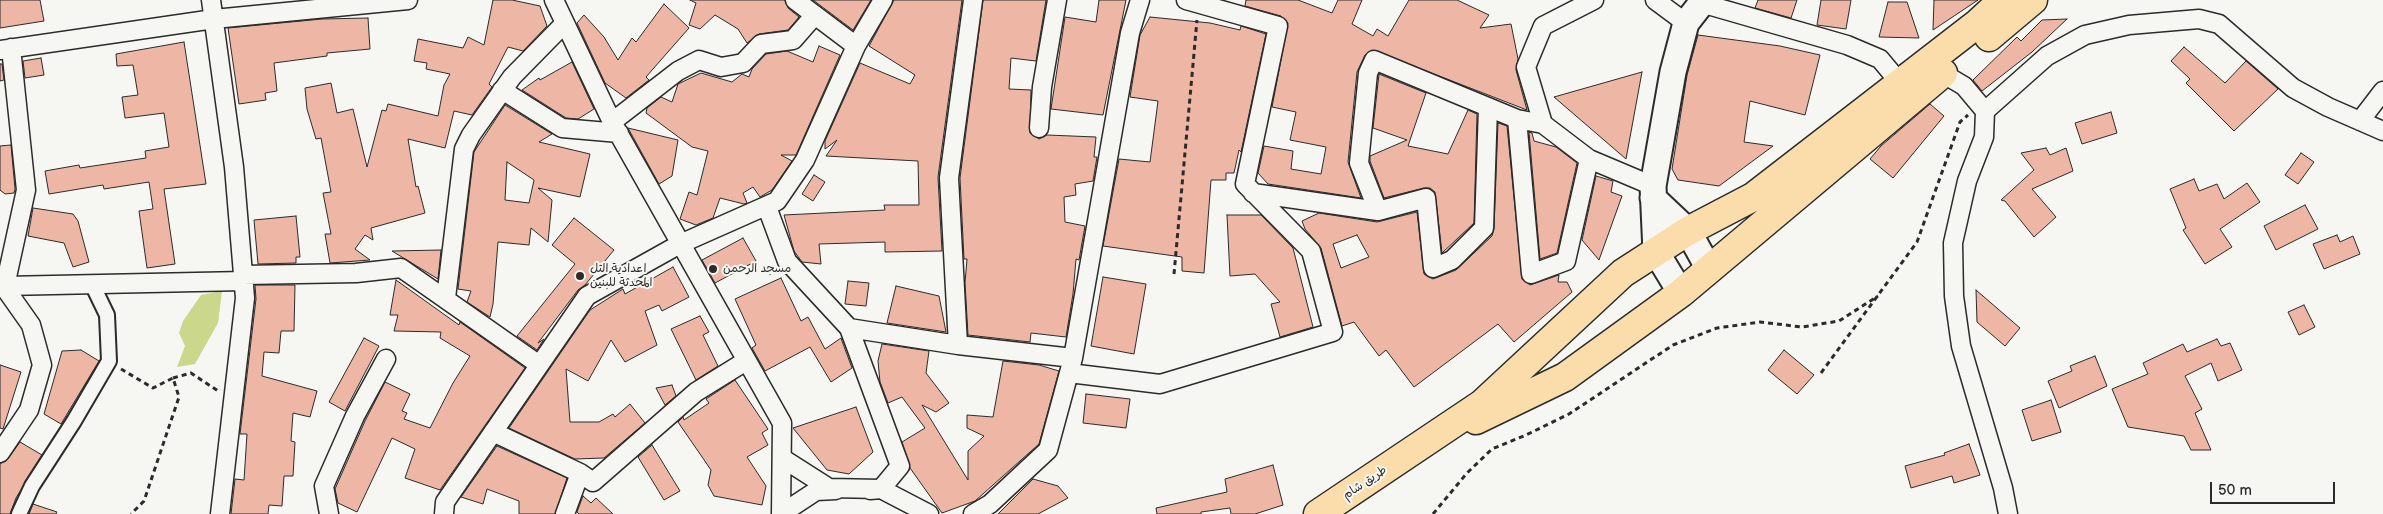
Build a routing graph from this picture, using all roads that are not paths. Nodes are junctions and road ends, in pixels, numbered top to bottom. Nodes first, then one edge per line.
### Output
1 (211, 0) edge
2 (408, 0) edge
3 (554, 0) edge
4 (795, 0) edge
5 (883, 0) edge
6 (973, 0) edge
7 (1057, 0) edge
8 (1140, 0) edge
9 (1594, 0) edge
10 (1655, 0) edge
11 (2003, 0) edge
12 (2033, 0) edge
13 (1193, 2) edge
14 (1703, 2) edge
15 (814, 16) junction
16 (214, 19) junction
17 (566, 23) junction
18 (1686, 23) junction
19 (856, 46) junction
20 (5, 49) edge
21 (1942, 73) junction
22 (1900, 83) junction
23 (502, 90) junction
24 (2383, 90) edge
25 (1488, 107) junction
26 (1983, 108) junction
27 (1517, 119) junction
28 (2360, 121) junction
29 (1543, 124) junction
30 (616, 128) junction
31 (1039, 128) dead end
32 (2383, 131) edge
33 (1589, 160) junction
34 (1653, 192) junction
35 (1253, 193) junction
36 (767, 207) junction
37 (1378, 211) junction
38 (1688, 231) junction
39 (680, 244) junction
40 (1656, 252) junction
41 (1709, 269) junction
42 (244, 278) junction
43 (2, 283) edge
44 (92, 284) junction
45 (1681, 293) junction
46 (446, 298) junction
47 (849, 328) junction
48 (958, 345) junction
49 (386, 359) dead end
50 (746, 361) junction
51 (538, 364) junction
52 (1071, 365) junction
53 (494, 432) junction
54 (1412, 452) junction
55 (0, 453) edge
56 (782, 458) junction
57 (580, 473) junction
58 (881, 489) junction
59 (567, 513) edge
60 (19, 514) edge
61 (220, 514) edge
62 (329, 514) edge
63 (444, 514) edge
64 (781, 514) edge
65 (929, 514) edge
66 (973, 514) edge
67 (1318, 514) edge
68 (2008, 514) edge

1 - 16 street
2 - 16 street
3 - 17 street
4 - 15 street
5 - 19 street
6 - 48 street
7 - 31 street
8 - 52 street
9 - 29 street
10 - 18 street
11 - 22 main road
12 - 21 main road
13 - 35 street
14 - 18 main road
14 - 22 street
15 - 19 street
15 - 30 street
16 - 20 street
16 - 42 street
17 - 23 street
17 - 30 street
18 - 34 main road
19 - 36 street
20 - 43 street
21 - 26 street
21 - 41 main road
22 - 38 main road
23 - 30 street
23 - 46 street
24 - 28 street
25 - 27 street
25 - 37 street
25 - 37 street
26 - 28 street
26 - 68 street
27 - 29 street
27 - 33 street
28 - 32 street
29 - 33 street
30 - 39 street
33 - 34 street
34 - 38 main road
34 - 40 main road
35 - 37 street
35 - 52 street
36 - 39 street
36 - 47 street
38 - 40 main road
38 - 41 main road
39 - 50 street
39 - 51 street
40 - 45 main road
40 - 54 main road
41 - 45 main road
42 - 44 street
42 - 46 street
42 - 61 street
43 - 44 street
43 - 55 street
44 - 60 street
45 - 54 main road
46 - 51 street
47 - 48 street
47 - 58 street
48 - 52 street
49 - 62 street
50 - 56 street
50 - 57 street
51 - 53 street
52 - 66 street
53 - 57 street
53 - 63 street
54 - 67 main road, طريق شام
56 - 58 street
56 - 64 street
57 - 59 street
58 - 64 street
58 - 65 street

